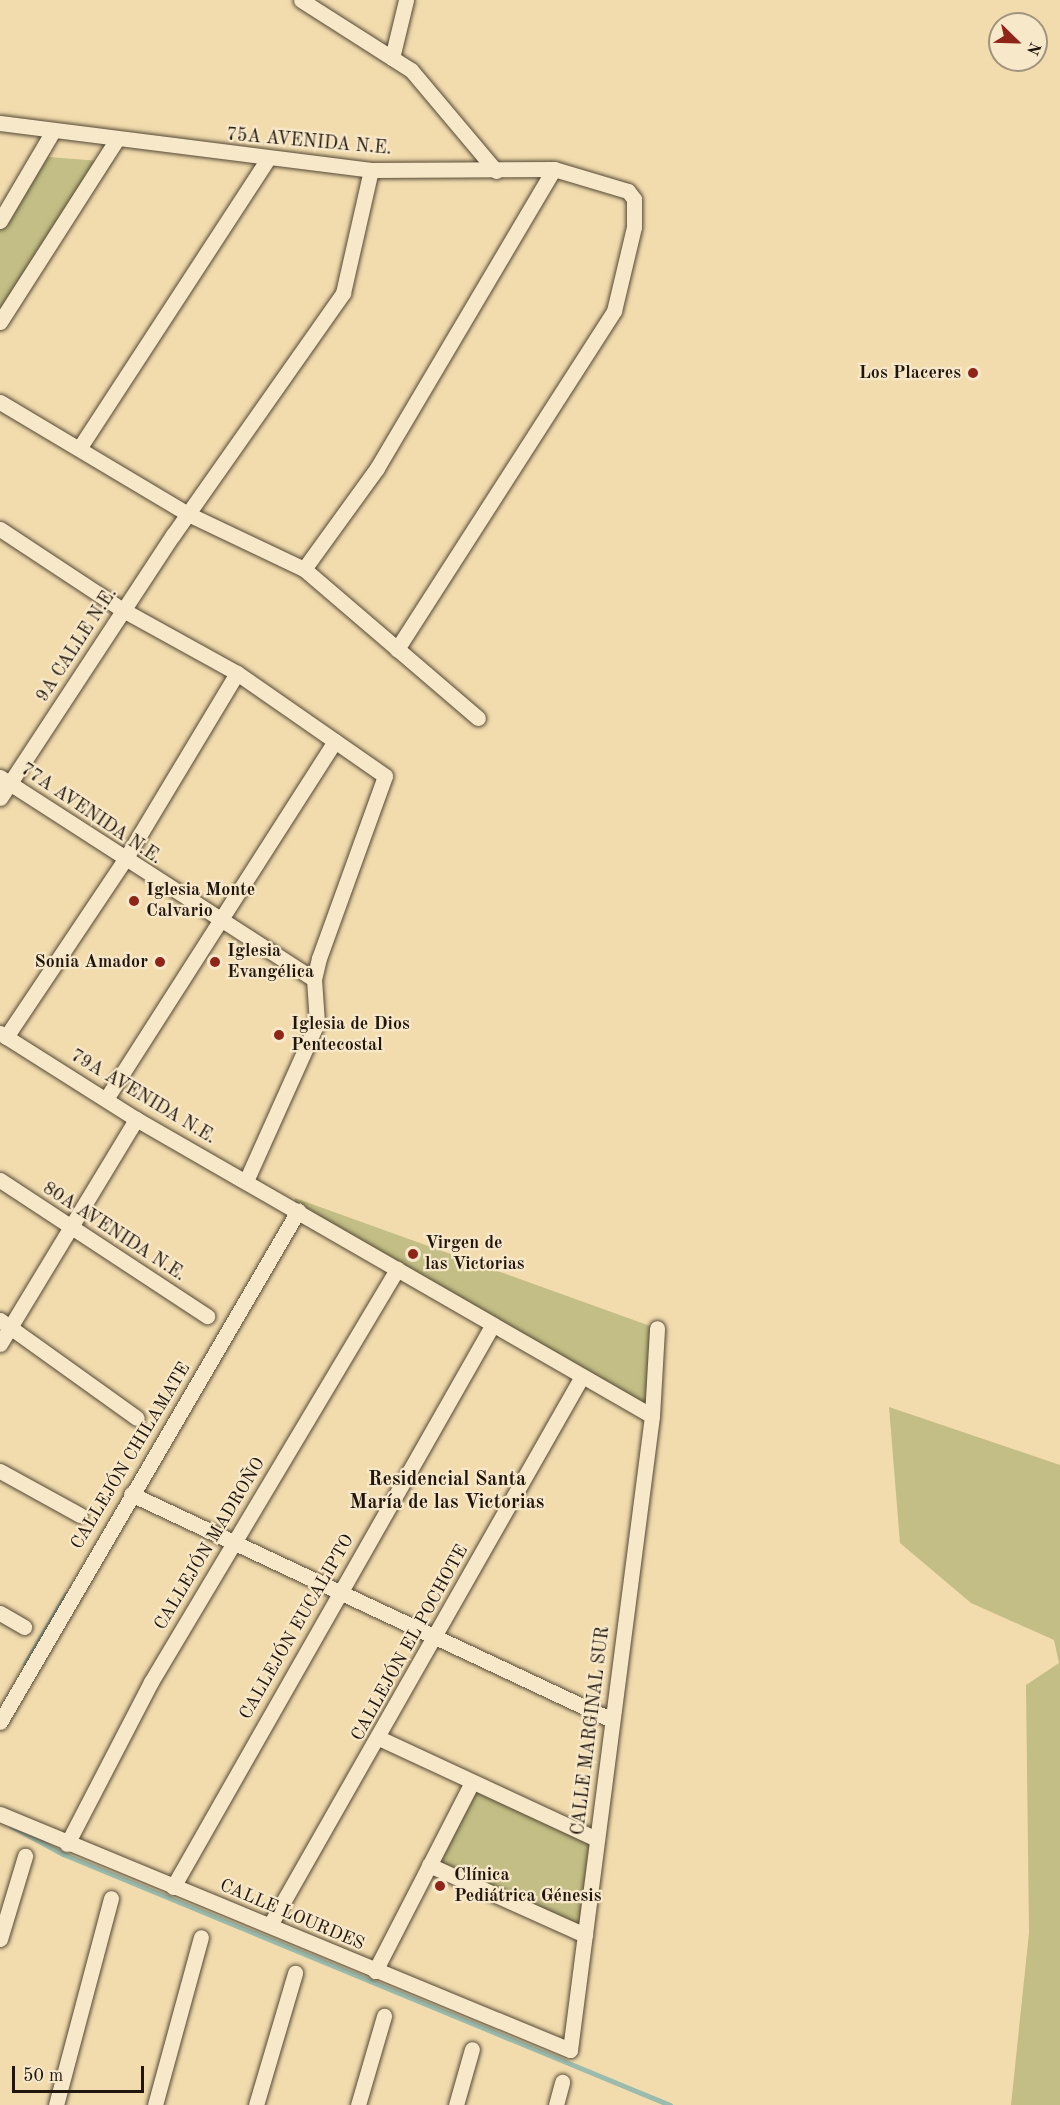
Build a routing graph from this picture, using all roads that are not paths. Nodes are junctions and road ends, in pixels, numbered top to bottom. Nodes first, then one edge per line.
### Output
1 (301, 0) edge
2 (406, 0) edge
3 (392, 58) junction
4 (0, 123) edge
5 (53, 131) junction
6 (117, 139) junction
7 (267, 160) junction
8 (554, 169) junction
9 (371, 170) junction
10 (496, 171) junction
11 (0, 221) edge
12 (0, 322) edge
13 (0, 402) edge
14 (80, 447) junction
15 (188, 514) junction
16 (3, 539) edge
17 (304, 569) junction
18 (123, 610) junction
19 (397, 649) junction
20 (237, 673) junction
21 (478, 718) dead end
22 (335, 741) junction
23 (5, 780) edge
24 (0, 798) edge
25 (124, 861) junction
26 (220, 920) junction
27 (314, 979) junction
28 (3, 1035) edge
29 (106, 1099) junction
30 (136, 1119) junction
31 (247, 1179) junction
32 (0, 1180) edge
33 (298, 1211) junction
34 (71, 1228) junction
35 (397, 1269) junction
36 (207, 1316) dead end
37 (5, 1323) edge
38 (492, 1326) junction
39 (657, 1328) dead end
40 (0, 1344) edge
41 (581, 1378) junction
42 (652, 1416) junction
43 (137, 1418) dead end
44 (0, 1471) edge
45 (131, 1494) junction
46 (80, 1515) dead end
47 (234, 1543) junction
48 (338, 1593) junction
49 (0, 1613) edge
50 (24, 1627) dead end
51 (435, 1640) junction
52 (612, 1720) junction
53 (0, 1722) edge
54 (379, 1738) junction
55 (471, 1784) junction
56 (0, 1814) edge
57 (597, 1839) junction
58 (68, 1844) junction
59 (25, 1856) dead end
60 (429, 1865) junction
61 (173, 1887) junction
62 (111, 1899) dead end
63 (270, 1925) junction
64 (585, 1935) junction
65 (201, 1937) dead end
66 (0, 1939) edge
67 (375, 1971) junction
68 (295, 1973) dead end
69 (384, 2016) dead end
70 (472, 2049) dead end
71 (570, 2050) joint
72 (562, 2082) dead end
73 (56, 2105) edge
74 (155, 2105) edge
75 (256, 2105) edge
76 (358, 2105) edge
77 (456, 2105) edge
78 (556, 2105) edge

1 - 3 street
2 - 3 street
3 - 10 street
4 - 5 street, 75A AVENIDA N.E.
5 - 6 street, 75A AVENIDA N.E.
5 - 11 street
6 - 7 street, 75A AVENIDA N.E.
6 - 12 street
7 - 9 street, 75A AVENIDA N.E.
7 - 14 street
8 - 10 street, 75A AVENIDA N.E.
8 - 17 street
8 - 19 street, 75A AVENIDA N.E.
9 - 10 street, 75A AVENIDA N.E.
9 - 15 street, 9A CALLE N.E.
13 - 14 street
14 - 15 street
15 - 17 street
15 - 18 street, 9A CALLE N.E.
16 - 18 street
17 - 19 street
18 - 20 street
18 - 23 street, 9A CALLE N.E.
19 - 21 street
20 - 22 street
20 - 25 street
22 - 26 street
22 - 27 street
23 - 24 street, 9A CALLE N.E.
23 - 25 street, 77A AVENIDA N.E.
25 - 26 street, 77A AVENIDA N.E.
25 - 28 street
26 - 27 street, 77A AVENIDA N.E.
26 - 29 street
27 - 31 street
28 - 29 street, 79A AVENIDA N.E.
29 - 30 street, 79A AVENIDA N.E.
30 - 31 street, 79A AVENIDA N.E.
30 - 34 street
31 - 33 street, 79A AVENIDA N.E.
32 - 34 street, 80A AVENIDA N.E.
33 - 35 street, 79A AVENIDA N.E.
33 - 45 street, CALLEJÓN CHILAMATE
34 - 36 street, 80A AVENIDA N.E.
34 - 37 street
35 - 38 street, 79A AVENIDA N.E.
35 - 47 street, CALLEJÓN MADROÑO
37 - 40 street
37 - 43 street
38 - 41 street, 79A AVENIDA N.E.
38 - 48 street, CALLEJÓN EUCALIPTO
39 - 42 street, CALLE MARGINAL SUR
41 - 42 street, 79A AVENIDA N.E.
41 - 51 street, CALLEJÓN EL POCHOTE
42 - 52 street, CALLE MARGINAL SUR
44 - 46 street
45 - 47 street
45 - 53 street, CALLEJÓN CHILAMATE
47 - 48 street
47 - 58 street, CALLEJÓN MADROÑO
48 - 51 street
48 - 61 street, CALLEJÓN EUCALIPTO
49 - 50 street
51 - 52 street
51 - 54 street, CALLEJÓN EL POCHOTE
52 - 57 street, CALLE MARGINAL SUR
54 - 55 street
54 - 63 street, CALLEJÓN EL POCHOTE
55 - 57 street
55 - 60 street
56 - 58 street, CALLE LOURDES
57 - 64 street, CALLE MARGINAL SUR
58 - 61 street, CALLE LOURDES
59 - 66 street
60 - 64 street
60 - 67 street
61 - 63 street, CALLE LOURDES
62 - 73 street
63 - 67 street, CALLE LOURDES
64 - 71 street, CALLE MARGINAL SUR
65 - 74 street
67 - 71 street, CALLE LOURDES
68 - 75 street
69 - 76 street
70 - 77 street
72 - 78 street

